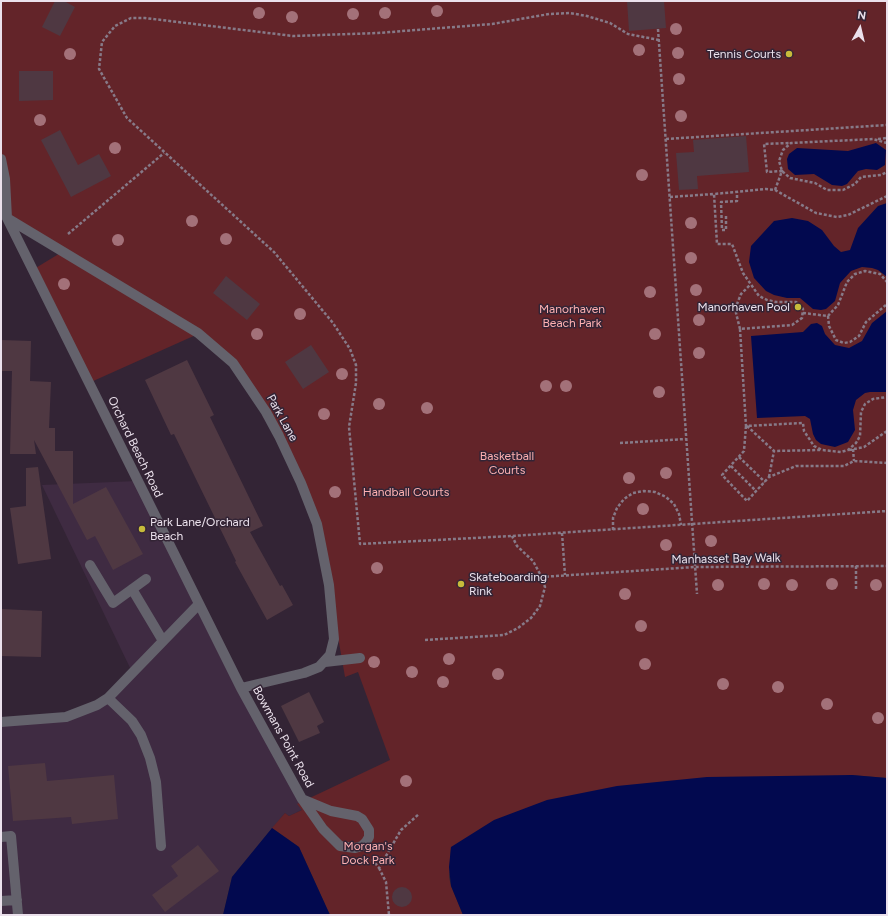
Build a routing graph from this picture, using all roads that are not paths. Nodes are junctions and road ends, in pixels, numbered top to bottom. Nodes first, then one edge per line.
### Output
1 (1, 159) edge
2 (4, 214) edge
3 (90, 565) dead end
4 (146, 579) dead end
5 (132, 589) junction
6 (199, 604) junction
7 (163, 641) junction
8 (360, 658) dead end
9 (325, 662) junction
10 (241, 688) junction
11 (108, 698) junction
12 (1, 722) edge
13 (302, 798) junction
14 (1, 837) edge
15 (161, 846) dead end
16 (17, 900) junction
17 (1, 901) edge
18 (18, 915) edge

1 - 2 street, Orchard Beach Road
2 - 6 street, Orchard Beach Road
2 - 9 street, Park Lane
3 - 5 street
4 - 5 street
5 - 7 street
6 - 7 street
6 - 10 street, Orchard Beach Road
7 - 11 street
8 - 9 street
9 - 10 street
10 - 13 street, Bowmans Point Road
11 - 12 street
11 - 15 street
13 - 13 street, Bowmans Point Road
14 - 16 street
16 - 17 street
16 - 18 street

